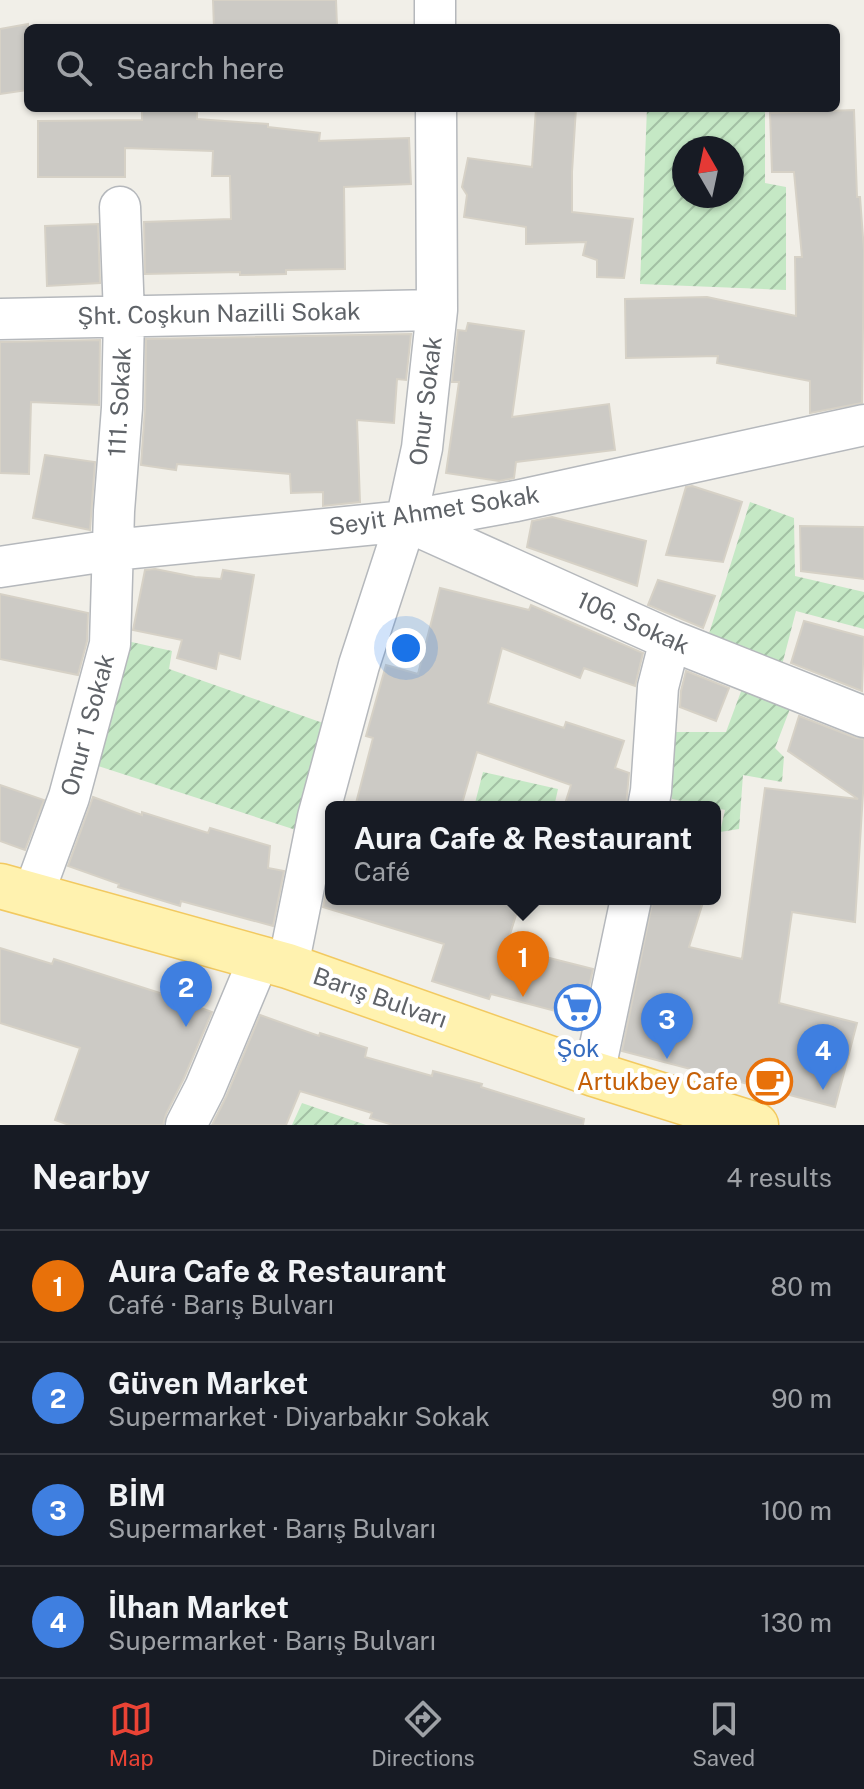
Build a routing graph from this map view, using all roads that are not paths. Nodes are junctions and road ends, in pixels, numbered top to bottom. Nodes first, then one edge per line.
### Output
1 (435, 0) edge
2 (435, 24) edge
3 (436, 112) edge
4 (120, 207) dead end
5 (437, 310) junction
6 (124, 316) junction
7 (0, 319) edge
8 (864, 425) edge
9 (406, 521) junction
10 (113, 550) junction
11 (0, 567) edge
12 (670, 640) junction
13 (864, 717) edge
14 (649, 801) edge
15 (16, 890) edge
16 (630, 905) edge
17 (274, 962) junction
18 (594, 1074) junction
19 (186, 1125) edge
20 (756, 1125) edge

1 - 2 street
3 - 5 street, Onur Sokak
4 - 6 street, 111. Sokak
5 - 6 street, Şht. Coşkun Nazilli Sokak
5 - 9 street, Onur Sokak
6 - 7 street, Şht. Coşkun Nazilli Sokak
6 - 10 street, 111. Sokak
8 - 9 street, Seyit Ahmet Sokak
9 - 10 street, Seyit Ahmet Sokak
9 - 12 street, 106. Sokak
9 - 17 street, Onur Sokak
10 - 11 street, Seyit Ahmet Sokak
10 - 15 street, Onur 1 Sokak
12 - 13 street, 106. Sokak
12 - 14 street
15 - 17 main road, Barış Bulvarı
16 - 18 street
17 - 18 main road, Barış Bulvarı
17 - 19 street, Onur Sokak
18 - 20 main road, Barış Bulvarı

